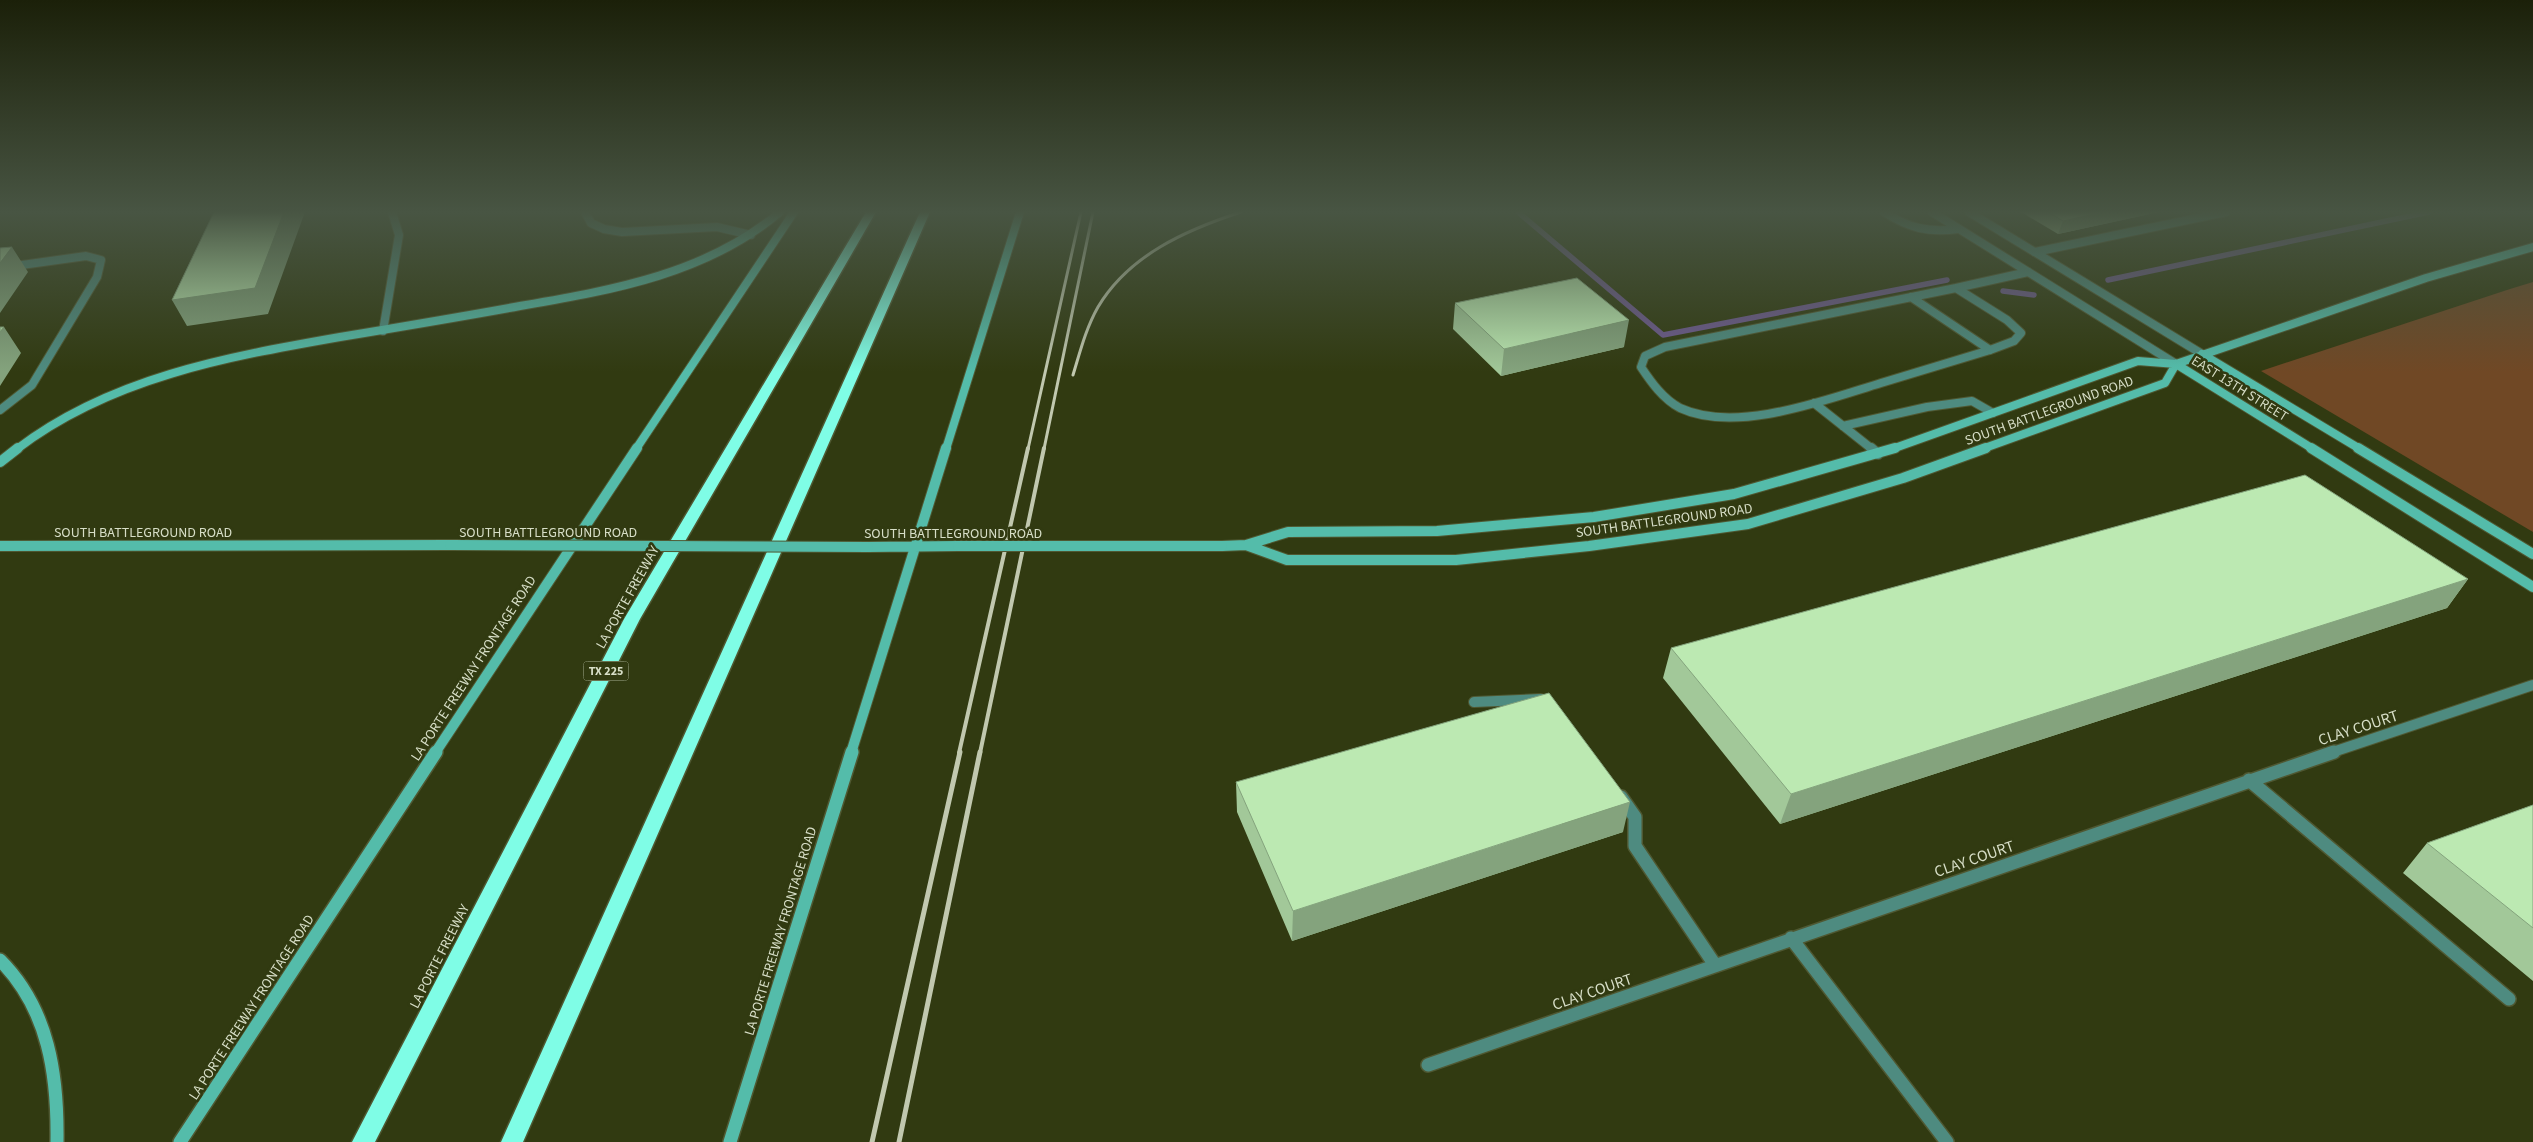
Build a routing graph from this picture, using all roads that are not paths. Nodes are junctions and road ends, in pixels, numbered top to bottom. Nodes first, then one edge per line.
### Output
1 (19, 265) edge
2 (100, 265) edge
3 (394, 265) edge
4 (686, 265) edge
5 (759, 265) edge
6 (841, 265) edge
7 (901, 265) edge
8 (1003, 265) edge
9 (2017, 265) edge
10 (2057, 265) edge
11 (2470, 265) edge
12 (0, 268) edge
13 (2028, 272) junction
14 (1956, 288) junction
15 (1910, 297) junction
16 (383, 331) junction
17 (1990, 350) junction
18 (2202, 354) junction
19 (2176, 364) junction
20 (1814, 403) junction
21 (0, 410) edge
22 (1993, 413) junction
23 (1842, 426) junction
24 (1878, 454) junction
25 (3, 459) edge
26 (1246, 545) junction
27 (0, 546) edge
28 (916, 547) junction
29 (2533, 554) edge
30 (2533, 587) edge
31 (2533, 685) edge
32 (1474, 702) dead end
33 (1556, 704) edge
34 (2248, 780) junction
35 (1612, 784) edge
36 (1791, 938) junction
37 (0, 960) edge
38 (1715, 965) junction
39 (2509, 999) dead end
40 (1428, 1065) dead end
41 (57, 1142) edge
42 (180, 1142) edge
43 (364, 1142) edge
44 (512, 1142) edge
45 (730, 1142) edge
46 (1947, 1142) edge

1 - 12 street
2 - 21 street
3 - 16 street
4 - 16 main road
5 - 42 main road, LA PORTE FREEWAY FRONTAGE ROAD
6 - 43 highway, LA PORTE FREEWAY / TX 225
7 - 44 highway
8 - 28 main road, LA PORTE FREEWAY FRONTAGE ROAD
9 - 13 street, EAST 13TH STREET
10 - 18 street, EAST 13TH STREET
11 - 18 main road, SOUTH BATTLEGROUND ROAD
13 - 14 street
13 - 19 street, EAST 13TH STREET
14 - 15 street
14 - 17 street
15 - 17 street
15 - 20 street
16 - 25 main road
17 - 20 street
18 - 19 main road, SOUTH BATTLEGROUND ROAD
18 - 29 main road, EAST 13TH STREET
19 - 22 main road, SOUTH BATTLEGROUND ROAD
19 - 26 main road, SOUTH BATTLEGROUND ROAD
19 - 30 main road, EAST 13TH STREET
20 - 23 street
22 - 23 street
22 - 24 main road, SOUTH BATTLEGROUND ROAD
23 - 24 street
24 - 26 main road, SOUTH BATTLEGROUND ROAD
26 - 28 main road, SOUTH BATTLEGROUND ROAD, bridge
27 - 28 main road, SOUTH BATTLEGROUND ROAD, bridge
28 - 45 main road, LA PORTE FREEWAY FRONTAGE ROAD
31 - 34 street, CLAY COURT
32 - 33 street
34 - 36 street, CLAY COURT
34 - 39 street
35 - 38 street
36 - 38 street, CLAY COURT
36 - 46 street
37 - 41 main road
38 - 40 street, CLAY COURT

